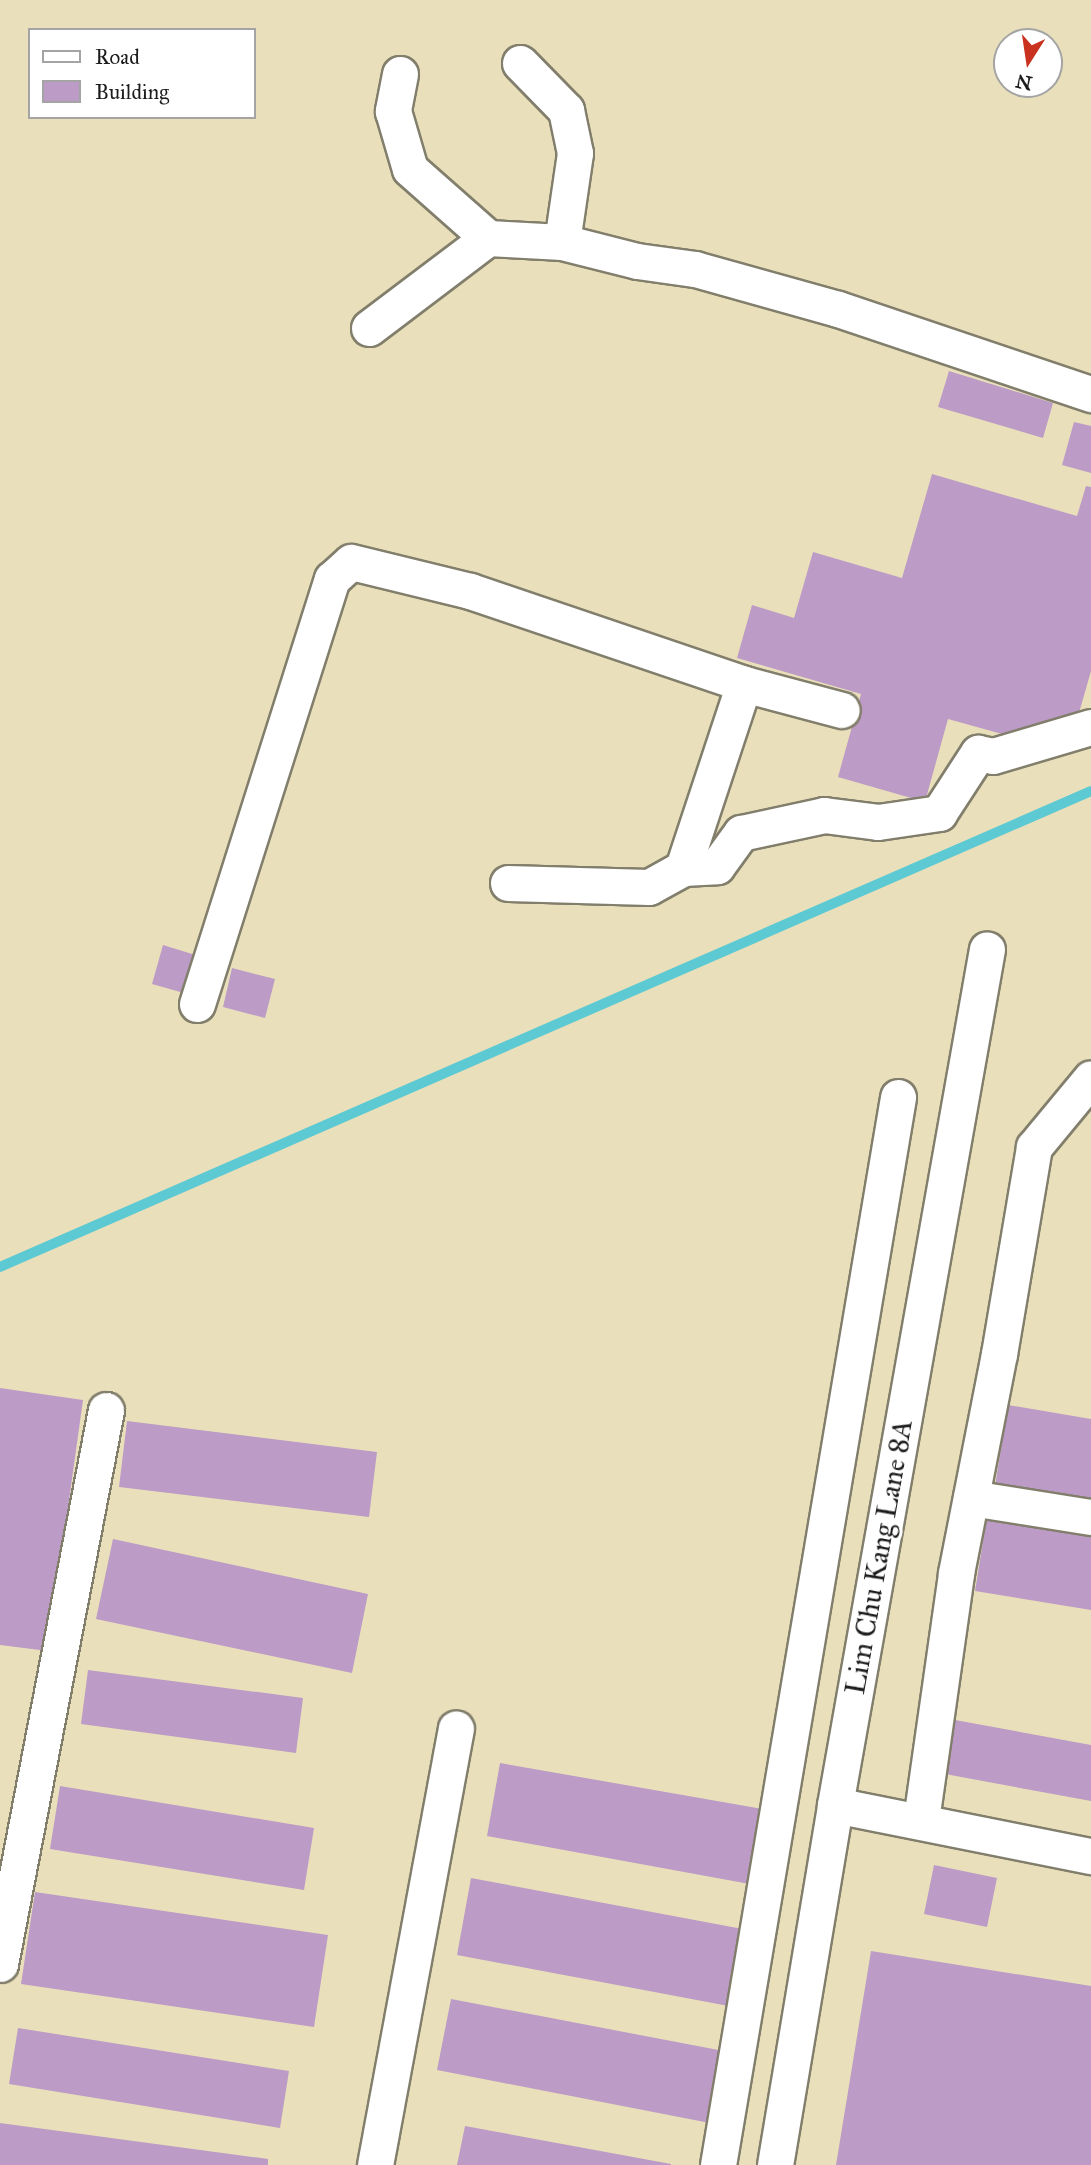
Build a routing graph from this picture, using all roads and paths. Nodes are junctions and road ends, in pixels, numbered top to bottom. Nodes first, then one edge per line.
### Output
1 (520, 63) dead end
2 (400, 74) dead end
3 (488, 238) junction
4 (562, 242) junction
5 (369, 328) dead end
6 (1091, 394) edge
7 (744, 684) junction
8 (842, 710) dead end
9 (1091, 727) edge
10 (683, 867) junction
11 (508, 883) dead end
12 (987, 950) dead end
13 (197, 1003) dead end
14 (1091, 1078) edge
15 (898, 1097) dead end
16 (106, 1410) dead end
17 (971, 1498) junction
18 (1091, 1517) edge
19 (456, 1728) dead end
20 (835, 1805) junction
21 (921, 1820) junction
22 (1091, 1856) edge
23 (0, 1964) edge
24 (375, 2165) edge
25 (718, 2165) edge
26 (775, 2165) edge

1 - 4 lane
2 - 3 lane
3 - 4 lane
3 - 5 lane
4 - 6 lane
7 - 8 lane
7 - 10 lane
7 - 13 lane
9 - 10 lane
10 - 11 lane
12 - 20 lane, Lim Chu Kang Lane 8A
14 - 17 lane
15 - 25 lane
16 - 23 lane
17 - 18 lane
17 - 21 lane
19 - 24 lane
20 - 21 lane
20 - 26 lane, Lim Chu Kang Lane 8A
21 - 22 lane

